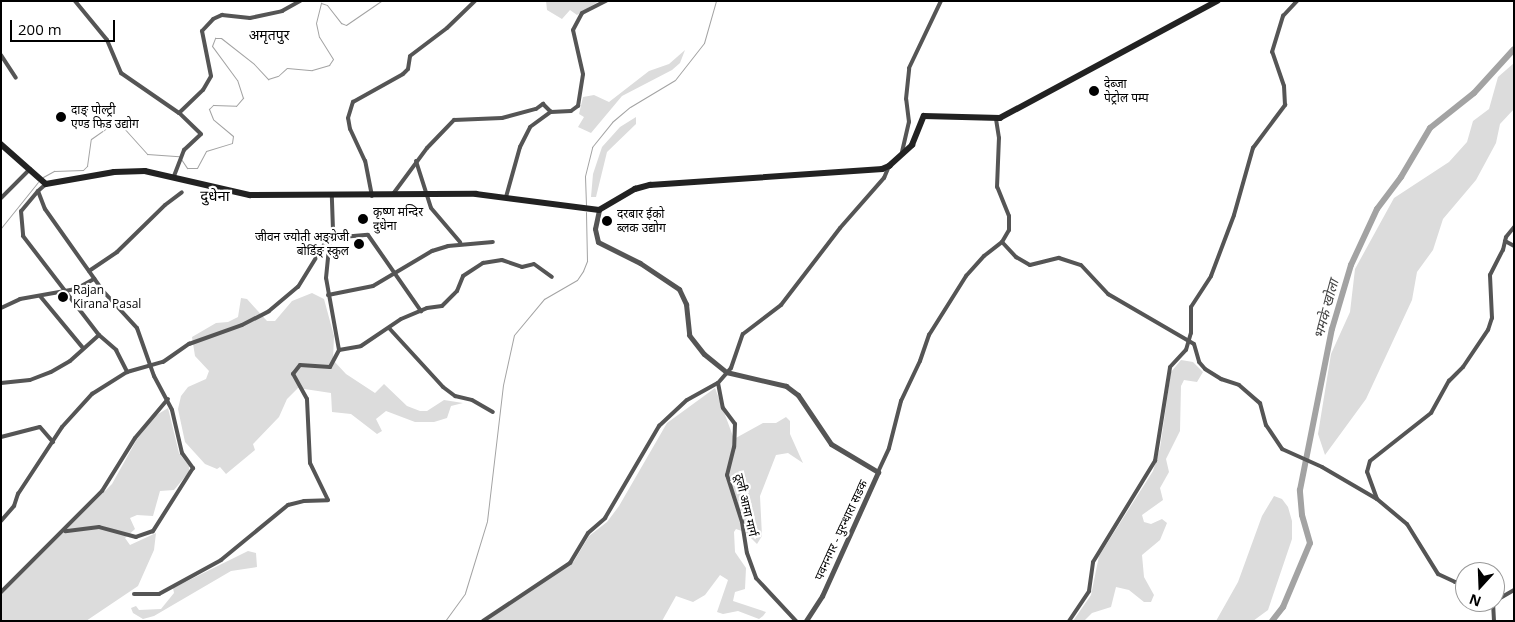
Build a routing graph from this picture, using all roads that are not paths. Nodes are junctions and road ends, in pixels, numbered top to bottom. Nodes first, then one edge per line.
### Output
1 (75, 1) edge
2 (300, 1) edge
3 (475, 1) edge
4 (606, 1) edge
5 (941, 1) edge
6 (1217, 1) edge
7 (1297, 1) edge
8 (1, 54) edge
9 (16, 78) dead end
10 (550, 112) junction
11 (178, 113) junction
12 (996, 120) junction
13 (1, 144) edge
14 (901, 155) junction
15 (416, 161) junction
16 (890, 166) junction
17 (31, 170) junction
18 (174, 176) junction
19 (44, 184) junction
20 (38, 191) junction
21 (182, 192) dead end
22 (426, 194) junction
23 (372, 196) junction
24 (391, 196) junction
25 (332, 197) junction
26 (506, 197) junction
27 (1, 198) edge
28 (597, 210) junction
29 (1514, 226) edge
30 (330, 238) junction
31 (1505, 241) junction
32 (460, 242) junction
33 (493, 242) dead end
34 (1002, 242) junction
35 (1514, 246) edge
36 (89, 271) junction
37 (395, 273) junction
38 (552, 277) dead end
39 (94, 279) junction
40 (64, 290) junction
41 (328, 295) junction
42 (40, 296) junction
43 (1, 308) edge
44 (421, 311) junction
45 (389, 328) junction
46 (99, 335) junction
47 (1189, 341) junction
48 (83, 348) junction
49 (339, 350) junction
50 (151, 366) junction
51 (127, 372) junction
52 (726, 372) junction
53 (1, 383) edge
54 (718, 383) junction
55 (168, 399) junction
56 (493, 412) dead end
57 (1, 437) edge
58 (54, 442) junction
59 (878, 472) junction
60 (1377, 499) junction
61 (1, 521) edge
62 (65, 531) junction
63 (1455, 582) edge
64 (1, 592) edge
65 (134, 594) dead end
66 (483, 621) edge
67 (796, 621) edge
68 (806, 621) edge
69 (1070, 621) edge

1 - 11 street
2 - 11 street
3 - 23 street
4 - 10 street
5 - 14 street
6 - 12 main road
7 - 47 street
8 - 9 street
10 - 15 street
10 - 26 street
11 - 18 street
12 - 14 main road
12 - 34 street
13 - 17 main road
14 - 16 main road
15 - 22 street
15 - 24 street
16 - 28 main road
16 - 52 street
17 - 19 main road
17 - 27 street
18 - 19 main road
18 - 25 main road
19 - 20 street
20 - 36 street
20 - 40 street
21 - 36 street
22 - 24 main road
22 - 26 main road
22 - 32 street
23 - 24 main road
23 - 25 main road
25 - 30 street
26 - 28 main road
28 - 52 street, पवननगर - पुरन्धारा सडक
29 - 31 street
30 - 37 street
30 - 41 street
30 - 50 street
31 - 35 street
31 - 60 street
32 - 33 street
32 - 37 street
34 - 47 street
34 - 59 street
36 - 39 street
37 - 41 street
37 - 44 street
38 - 44 street
39 - 40 street
39 - 50 street
40 - 42 street
40 - 46 street
41 - 49 street
42 - 43 street
42 - 48 street
44 - 45 street
45 - 49 street
45 - 56 street
46 - 48 street
46 - 51 street
47 - 60 street
47 - 69 street
48 - 53 street
49 - 65 street
50 - 51 street
50 - 55 street
51 - 58 street
52 - 54 street
52 - 59 street, पवननगर - पुरन्धारा सडक
54 - 66 street
54 - 67 street, ठूली आमा मार्ग
55 - 62 street
55 - 62 street
57 - 58 street
58 - 61 street
59 - 68 street, पवननगर - पुरन्धारा सडक
60 - 63 street
62 - 64 street

